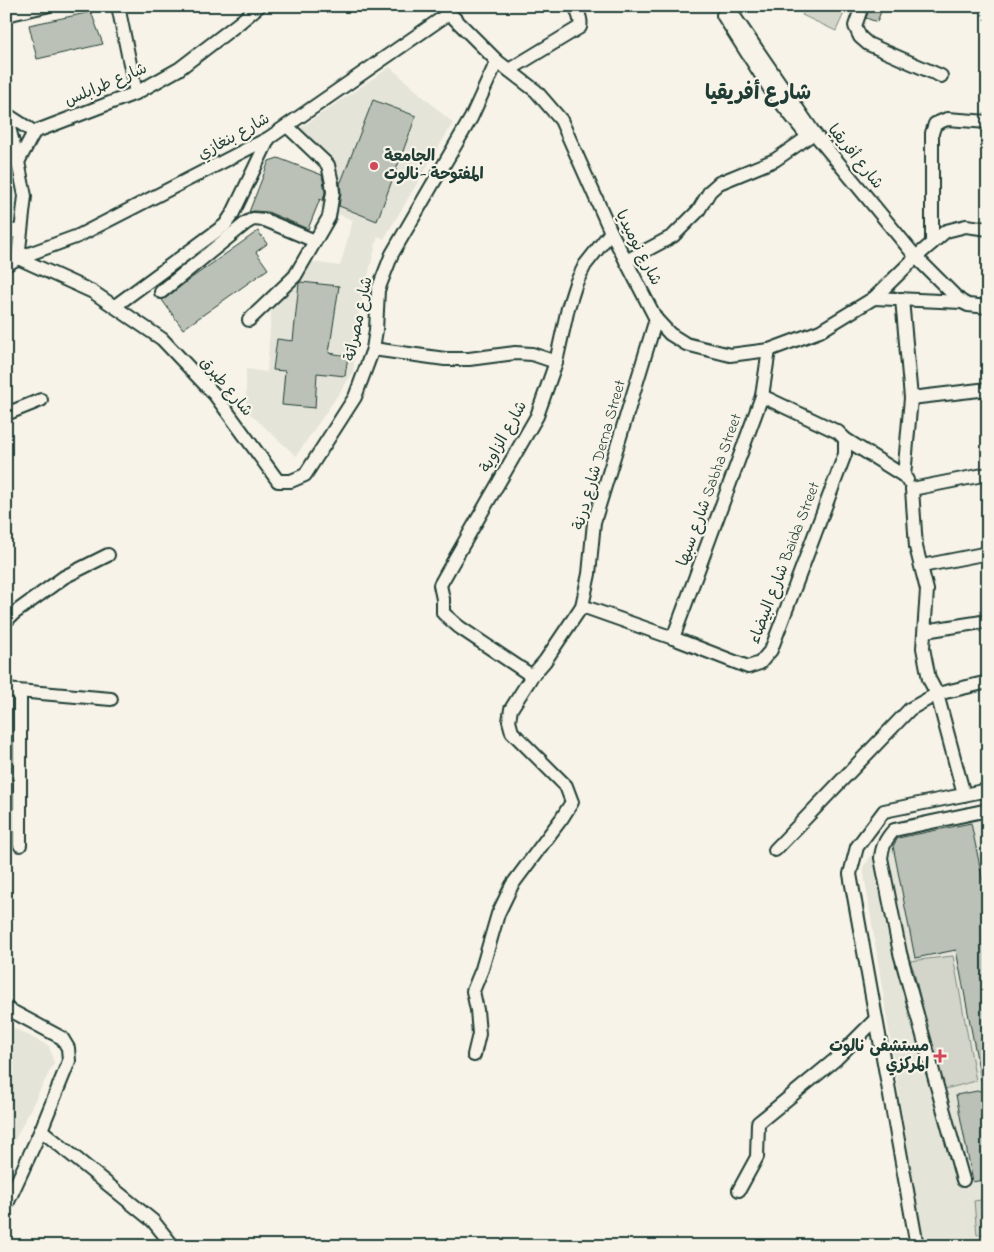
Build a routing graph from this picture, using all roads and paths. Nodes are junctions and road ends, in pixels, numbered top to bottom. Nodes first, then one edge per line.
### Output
1 (46, 6) edge
2 (118, 6) edge
3 (258, 6) edge
4 (575, 6) edge
5 (718, 6) edge
6 (727, 6) edge
7 (862, 6) edge
8 (977, 6) edge
9 (445, 10) edge
10 (6, 15) edge
11 (988, 26) edge
12 (497, 61) junction
13 (509, 70) junction
14 (941, 76) dead end
15 (136, 93) junction
16 (6, 115) edge
17 (988, 122) edge
18 (287, 126) junction
19 (34, 132) junction
20 (811, 135) junction
21 (269, 138) junction
22 (18, 162) junction
23 (988, 229) edge
24 (22, 230) junction
25 (6, 232) edge
26 (611, 232) junction
27 (315, 241) junction
28 (932, 243) junction
29 (18, 258) junction
30 (912, 260) junction
31 (626, 261) junction
32 (6, 265) edge
33 (161, 292) dead end
34 (874, 298) junction
35 (902, 299) junction
36 (962, 302) junction
37 (115, 306) junction
38 (988, 307) edge
39 (656, 319) junction
40 (249, 320) dead end
41 (372, 349) junction
42 (769, 350) junction
43 (556, 362) junction
44 (988, 389) edge
45 (762, 396) junction
46 (911, 398) junction
47 (41, 400) dead end
48 (6, 414) edge
49 (845, 439) junction
50 (988, 474) edge
51 (305, 475) joint
52 (904, 476) junction
53 (912, 489) junction
54 (988, 553) edge
55 (108, 555) dead end
56 (922, 566) junction
57 (582, 606) junction
58 (6, 620) edge
59 (988, 621) edge
60 (925, 631) junction
61 (673, 638) junction
62 (532, 676) junction
63 (988, 682) edge
64 (6, 690) edge
65 (20, 692) junction
66 (937, 694) junction
67 (111, 699) dead end
68 (988, 790) edge
69 (964, 795) junction
70 (988, 810) edge
71 (20, 845) dead end
72 (775, 850) dead end
73 (6, 1008) edge
74 (876, 1018) junction
75 (474, 1055) dead end
76 (42, 1130) junction
77 (963, 1180) dead end
78 (739, 1190) dead end
79 (6, 1206) edge
80 (173, 1246) edge
81 (917, 1246) edge

1 - 10 street
2 - 15 street
3 - 15 street, شارع طرابلس
4 - 13 street
5 - 20 street, شارع أفريقيا
6 - 20 street, شارع أفريقيا
7 - 14 street
8 - 11 path
9 - 12 street, شارع نوميديا
9 - 18 street, شارع بنغازي
12 - 13 street, شارع نوميديا
12 - 41 street, شارع مصراتة
13 - 26 street, شارع نوميديا
15 - 19 street, شارع طرابلس
16 - 19 street
16 - 22 street
17 - 28 street
18 - 21 street, شارع بنغازي
18 - 27 street
19 - 22 street
20 - 30 street, شارع أفريقيا
20 - 31 street
21 - 29 street, شارع بنغازي
21 - 37 street
22 - 24 street
23 - 28 street
24 - 25 street
24 - 29 street
26 - 31 street, شارع نوميديا
26 - 43 street, شارع الزاوية
27 - 33 street
27 - 40 street
28 - 30 street
29 - 32 street, شارع بنغازي
29 - 37 street
30 - 34 street, شارع نوميديا
30 - 36 street
31 - 39 street, شارع نوميديا
34 - 35 street
34 - 42 street, شارع نوميديا
35 - 36 street
35 - 46 street
36 - 38 street
37 - 51 street, شارع طبرق
39 - 42 street, شارع نوميديا
39 - 57 street, شارع درنة Derna Street
41 - 43 street
41 - 51 street, شارع مصراتة
42 - 45 street, شارع سبها Sabha Street
43 - 62 street, شارع الزاوية
44 - 46 street
45 - 49 street
45 - 61 street, شارع سبها Sabha Street
46 - 52 street
47 - 48 street
49 - 52 street
49 - 61 street, شارع البيضاء Baida Street
50 - 53 street
52 - 53 street
53 - 56 street
54 - 56 street
55 - 58 street
56 - 60 street
57 - 61 street, شارع البيضاء Baida Street
57 - 62 street, شارع درنة Derna Street
59 - 60 street
60 - 66 street
62 - 75 street, شارع درنة Derna Street
63 - 66 street
64 - 65 street
65 - 67 street
65 - 71 street
66 - 69 street
66 - 72 street
68 - 69 street
69 - 74 street
70 - 77 street
73 - 76 street
74 - 78 street
74 - 81 street
76 - 79 street
76 - 80 street

